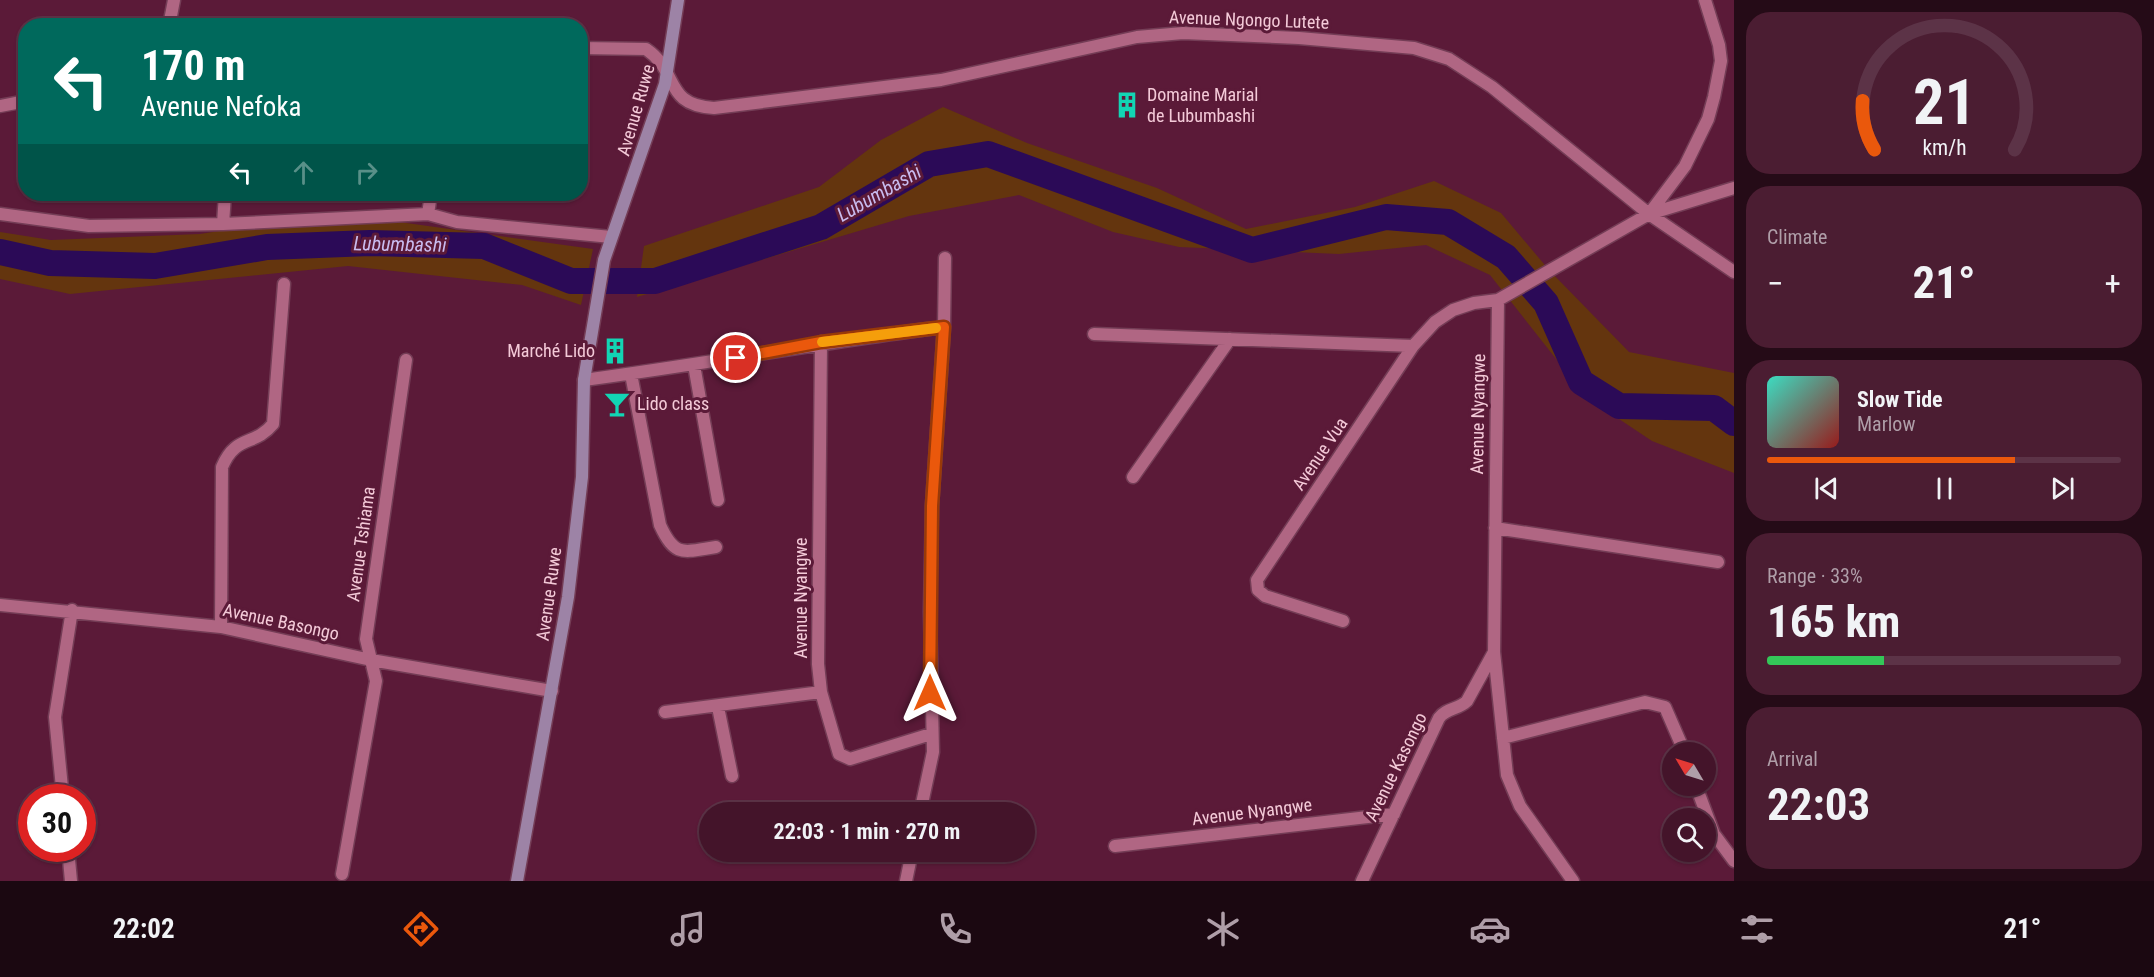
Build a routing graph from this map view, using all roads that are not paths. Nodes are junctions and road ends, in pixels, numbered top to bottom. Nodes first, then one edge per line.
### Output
1 (174, 0) edge
2 (678, 0) edge
3 (1705, 0) edge
4 (171, 18) edge
5 (588, 48) edge
6 (667, 72) junction
7 (18, 102) edge
8 (0, 105) edge
9 (1734, 189) edge
10 (225, 201) edge
11 (430, 201) edge
12 (0, 214) edge
13 (428, 214) junction
14 (1649, 214) junction
15 (223, 224) junction
16 (611, 237) junction
17 (945, 258) dead end
18 (1734, 272) edge
19 (284, 284) dead end
20 (1501, 298) junction
21 (944, 327) junction
22 (1094, 334) dead end
23 (1230, 339) junction
24 (821, 342) junction
25 (1413, 346) junction
26 (406, 360) dead end
27 (694, 365) junction
28 (631, 374) junction
29 (584, 381) junction
30 (1133, 477) dead end
31 (718, 500) dead end
32 (1495, 528) junction
33 (716, 547) dead end
34 (1718, 562) dead end
35 (0, 604) edge
36 (72, 610) junction
37 (1343, 621) dead end
38 (221, 627) junction
39 (1494, 652) junction
40 (371, 660) junction
41 (552, 691) junction
42 (821, 692) junction
43 (718, 707) junction
44 (665, 712) dead end
45 (931, 734) junction
46 (1503, 738) junction
47 (1680, 742) edge
48 (732, 776) dead end
49 (62, 784) edge
50 (1700, 796) edge
51 (922, 802) edge
52 (1394, 814) junction
53 (1115, 846) dead end
54 (1734, 861) edge
55 (69, 862) edge
56 (910, 862) edge
57 (342, 874) dead end
58 (71, 881) edge
59 (517, 881) edge
60 (906, 881) edge
61 (1362, 881) edge
62 (1573, 881) edge

1 - 4 street
2 - 6 street, Avenue Ruwe
3 - 14 street
5 - 6 street, Avenue Ngongo Lutete
6 - 14 street, Avenue Ngongo Lutete
6 - 16 street, Avenue Ruwe
7 - 8 street
9 - 14 street
10 - 15 street
11 - 13 street
12 - 15 street
13 - 15 street
13 - 16 street
14 - 18 street, Avenue Ngongo Lutete
14 - 20 street, Avenue Vua
16 - 29 street, Avenue Ruwe
17 - 21 street
19 - 38 street
20 - 25 street, Avenue Vua
20 - 32 street, Avenue Nyangwe
21 - 24 street
21 - 45 street
22 - 23 street
23 - 25 street
23 - 30 street
24 - 27 street
24 - 42 street, Avenue Nyangwe
25 - 37 street, Avenue Vua
26 - 40 street, Avenue Tshiama
27 - 28 street
27 - 31 street
28 - 29 street
28 - 33 street
29 - 41 street, Avenue Ruwe
32 - 34 street
32 - 39 street, Avenue Nyangwe
35 - 36 street, Avenue Basongo
36 - 38 street, Avenue Basongo
36 - 49 street
38 - 40 street, Avenue Basongo
39 - 46 street, Avenue Nyangwe
39 - 52 street, Avenue Kasongo
40 - 41 street, Avenue Basongo
40 - 57 street, Avenue Tshiama
41 - 59 street, Avenue Ruwe
42 - 43 street
42 - 45 street, Avenue Nyangwe
43 - 44 street
43 - 48 street
45 - 51 street
46 - 47 street
46 - 62 street, Avenue Nyangwe
50 - 54 street
52 - 53 street, Avenue Nyangwe
52 - 61 street, Avenue Kasongo
55 - 58 street
56 - 60 street

